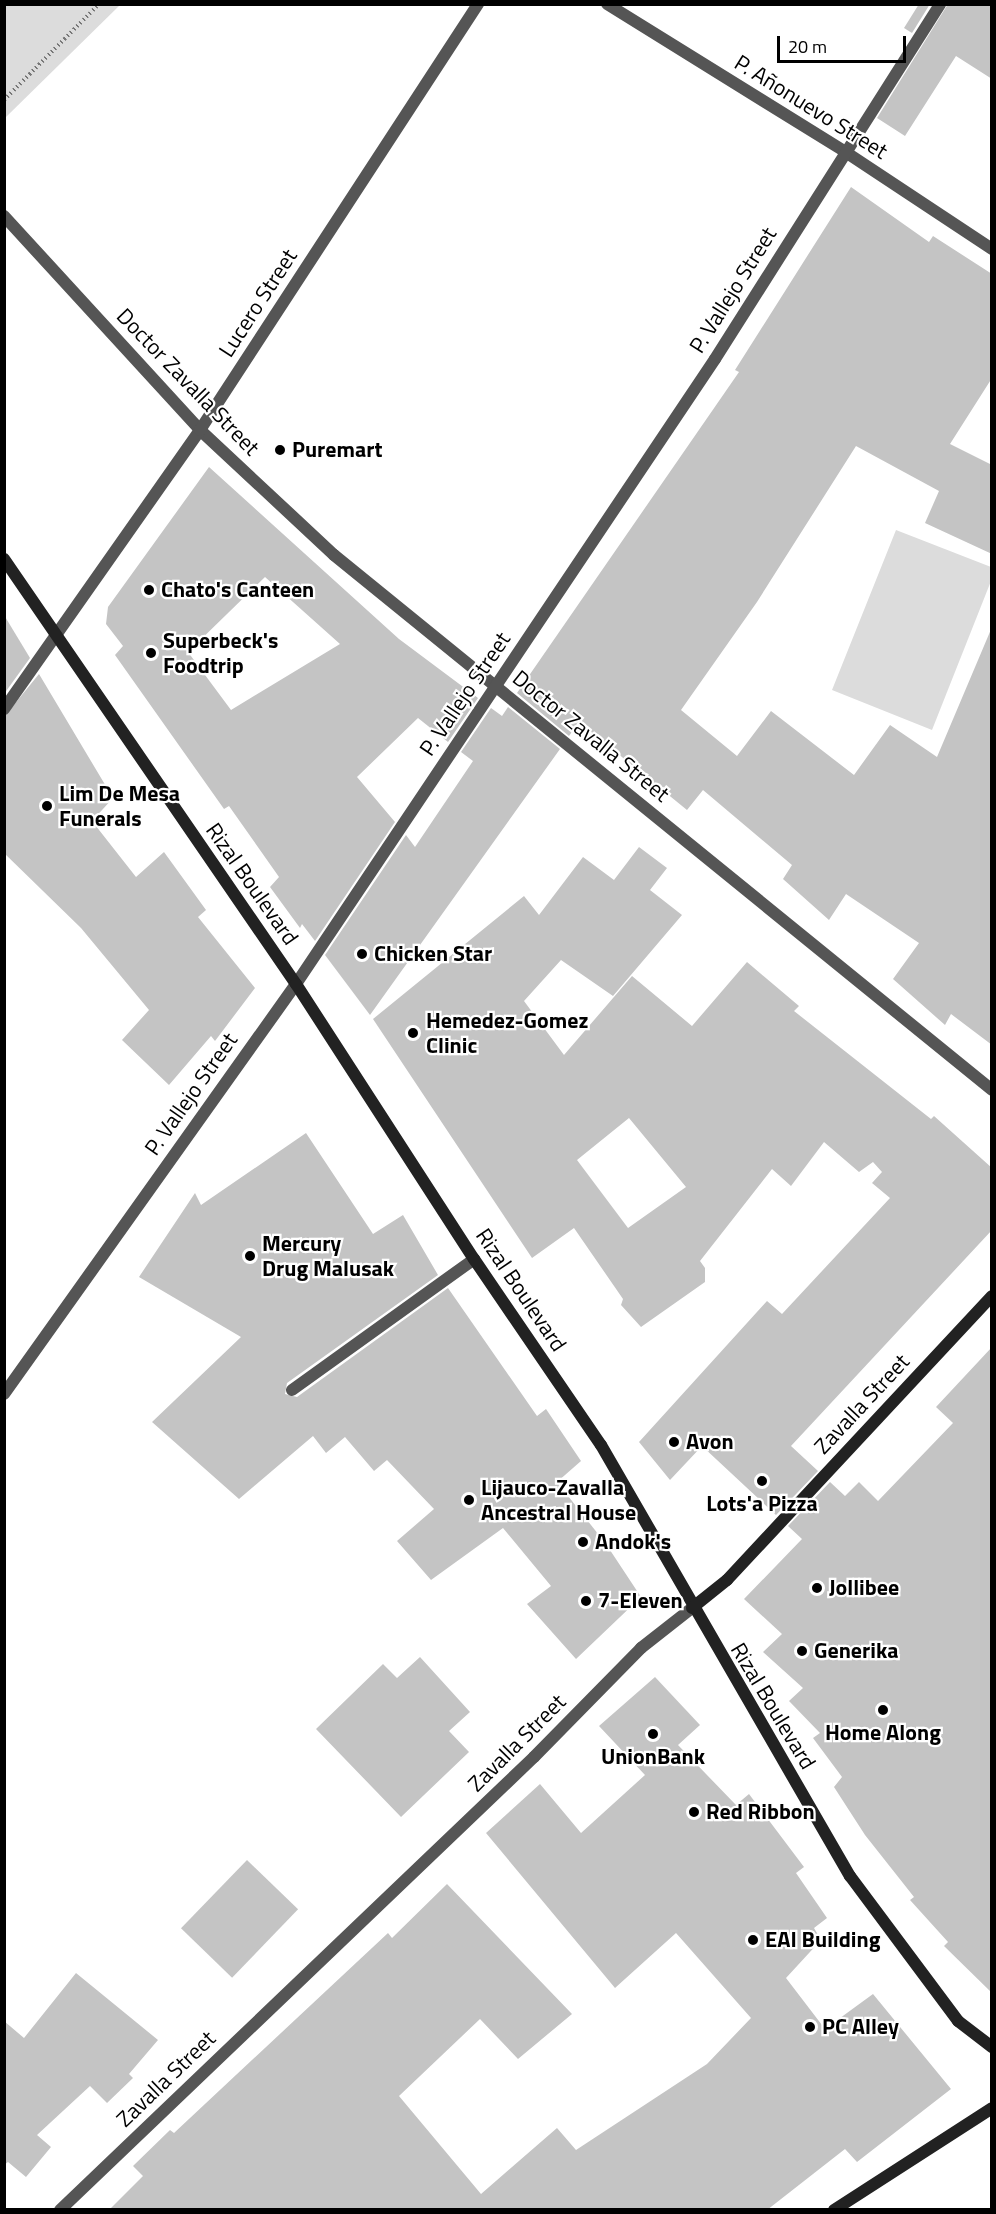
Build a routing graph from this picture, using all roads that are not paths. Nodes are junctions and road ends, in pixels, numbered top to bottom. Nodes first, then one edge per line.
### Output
1 (478, 4) edge
2 (607, 4) edge
3 (940, 4) edge
4 (844, 151) junction
5 (4, 216) edge
6 (992, 249) edge
7 (200, 430) junction
8 (4, 559) edge
9 (55, 634) junction
10 (496, 686) junction
11 (4, 709) edge
12 (296, 984) junction
13 (992, 1090) edge
14 (474, 1259) junction
15 (992, 1296) edge
16 (292, 1390) dead end
17 (4, 1394) edge
18 (692, 1608) junction
19 (992, 2047) edge
20 (992, 2108) edge
21 (60, 2210) edge
22 (834, 2210) edge

1 - 7 street, Lucero Street
2 - 4 street, P. Añonuevo Street
3 - 4 street, P. Vallejo Street
4 - 6 street, P. Añonuevo Street
4 - 10 street, P. Vallejo Street
5 - 7 street, Doctor Zavalla Street
7 - 9 street, Lucero Street
7 - 10 street, Doctor Zavalla Street
8 - 9 main road, Rizal Boulevard
9 - 11 street, Lucero Street
9 - 12 main road, Rizal Boulevard
10 - 12 street, P. Vallejo Street
10 - 13 street, Doctor Zavalla Street
12 - 14 main road, Rizal Boulevard
12 - 17 street, P. Vallejo Street
14 - 16 street
14 - 18 main road, Rizal Boulevard
15 - 18 main road, Zavalla Street
18 - 19 main road, Rizal Boulevard
18 - 21 street, Zavalla Street
20 - 22 main road

